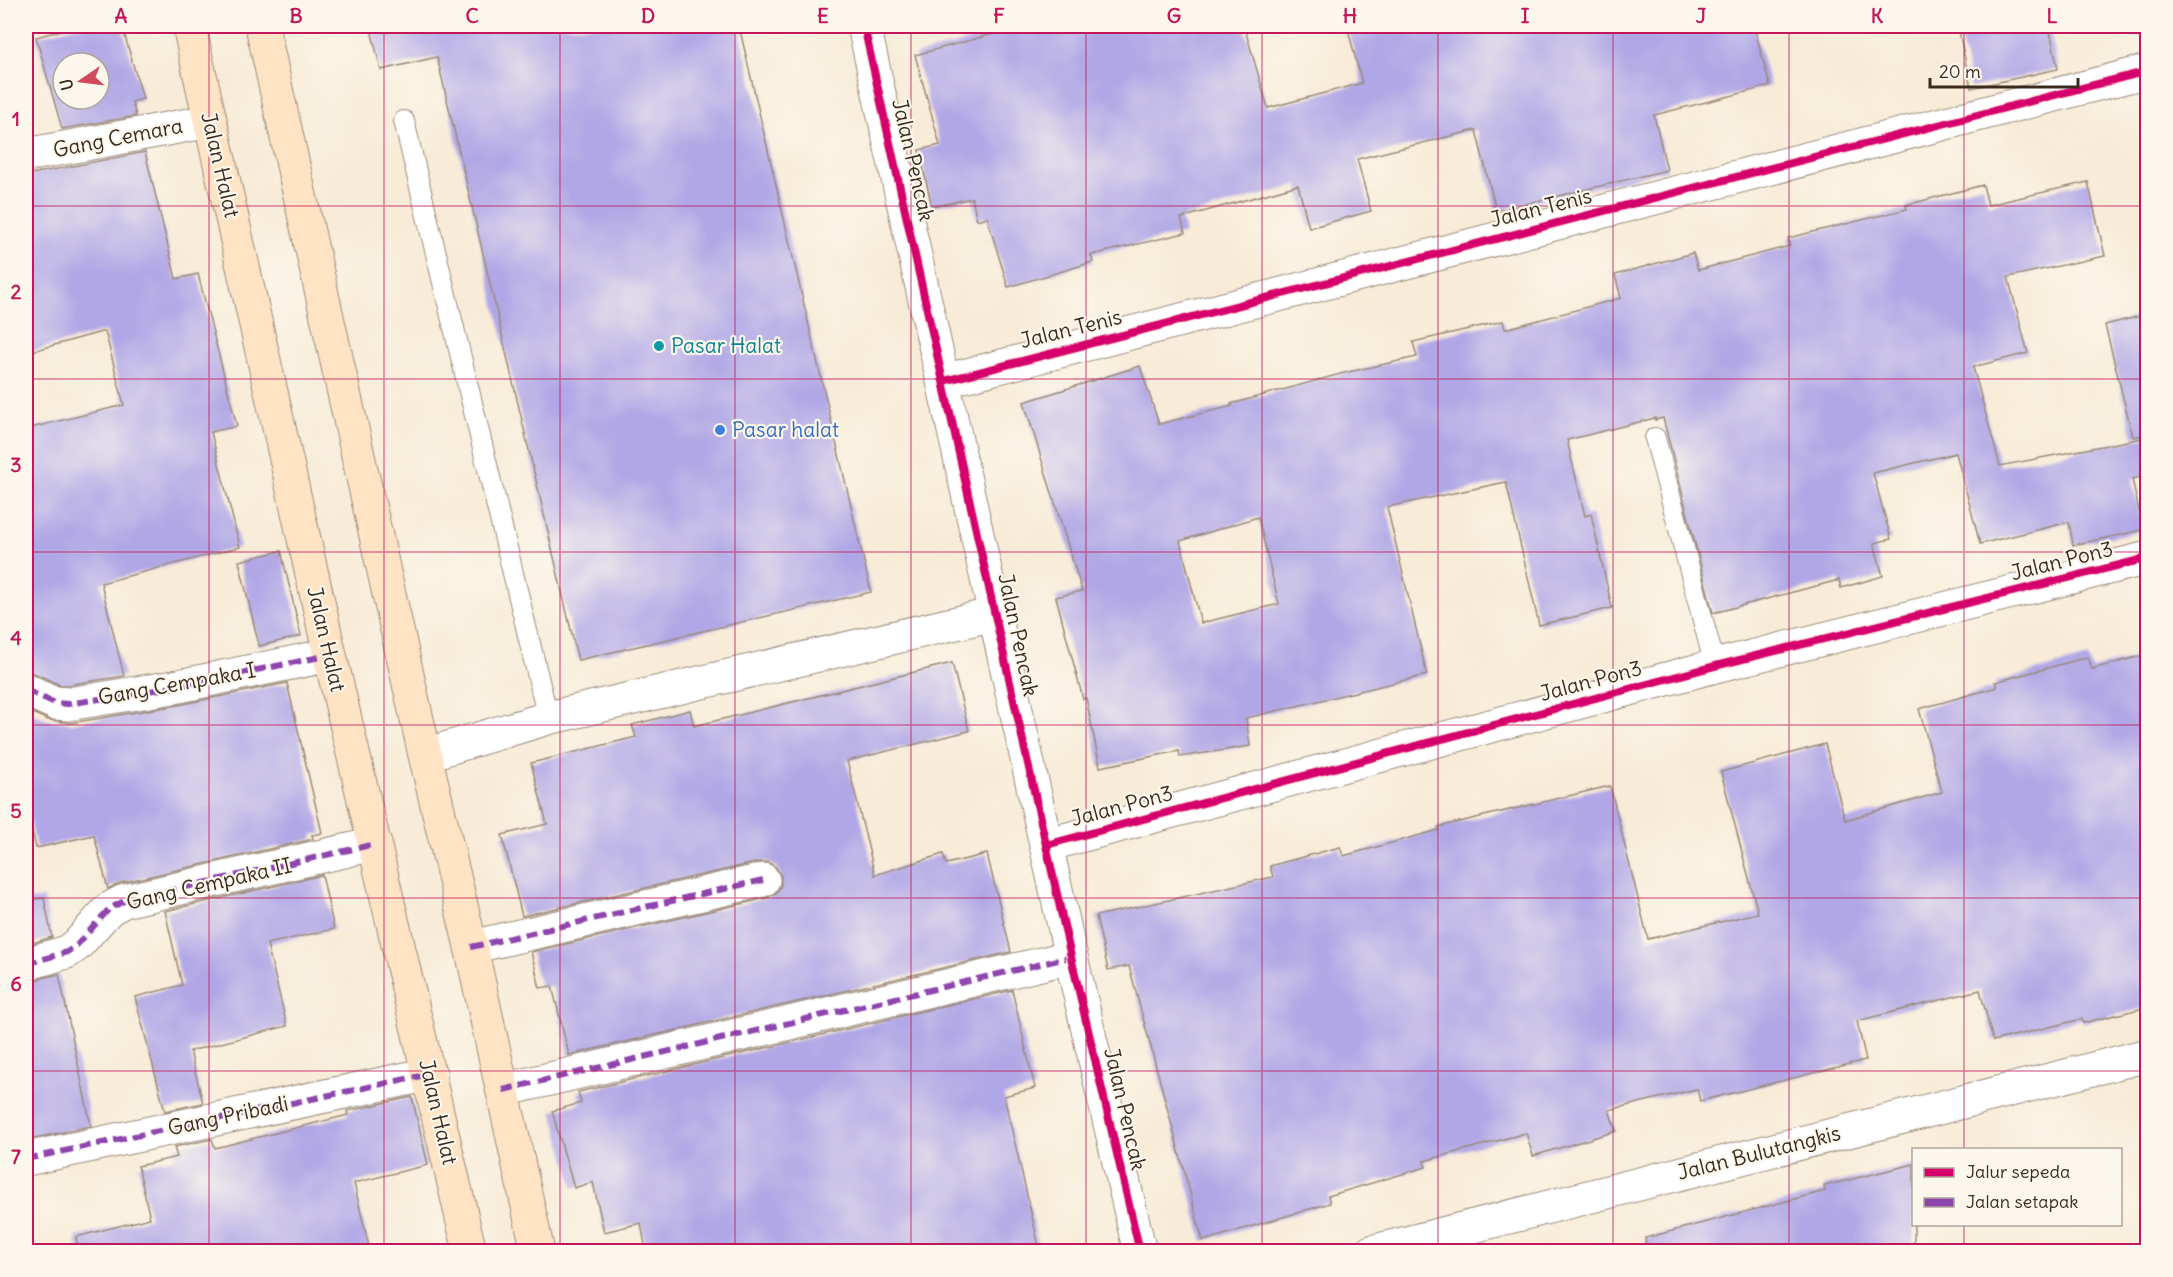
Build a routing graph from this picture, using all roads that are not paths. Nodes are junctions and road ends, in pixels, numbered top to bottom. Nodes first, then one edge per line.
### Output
1 (189, 26) edge
2 (262, 26) edge
3 (864, 26) edge
4 (2148, 71) edge
5 (210, 121) junction
6 (404, 121) dead end
7 (26, 155) edge
8 (944, 381) junction
9 (1655, 438) dead end
10 (2148, 558) edge
11 (995, 614) junction
12 (330, 655) junction
13 (1715, 666) junction
14 (26, 690) edge
15 (548, 718) junction
16 (425, 755) junction
17 (375, 844) junction
18 (1046, 845) junction
19 (763, 880) dead end
20 (471, 947) junction
21 (1071, 957) junction
22 (26, 964) edge
23 (2148, 1055) edge
24 (430, 1074) junction
25 (503, 1090) junction
26 (26, 1159) edge
27 (470, 1251) edge
28 (538, 1251) edge
29 (1140, 1251) edge
30 (1371, 1251) edge

1 - 5 main road, Jalan Halat
2 - 16 main road
3 - 8 street, Jalan Pencak
4 - 8 street, Jalan Tenis
5 - 7 street, Gang Cemara
5 - 12 main road, Jalan Halat
6 - 15 lane
8 - 11 street, Jalan Pencak
9 - 13 lane
10 - 13 street, Jalan Pon3
11 - 15 street
11 - 18 street, Jalan Pencak
12 - 14 street, Gang Cempaka I
12 - 17 main road, Jalan Halat
13 - 18 street, Jalan Pon3
15 - 16 street
16 - 20 main road
17 - 22 street, Gang Cempaka II
17 - 24 main road, Jalan Halat
18 - 21 street, Jalan Pencak
19 - 20 street
20 - 25 main road
21 - 25 street
21 - 29 street, Jalan Pencak
23 - 30 street, Jalan Bulutangkis
24 - 26 street, Gang Pribadi
24 - 27 main road, Jalan Halat
25 - 28 main road

